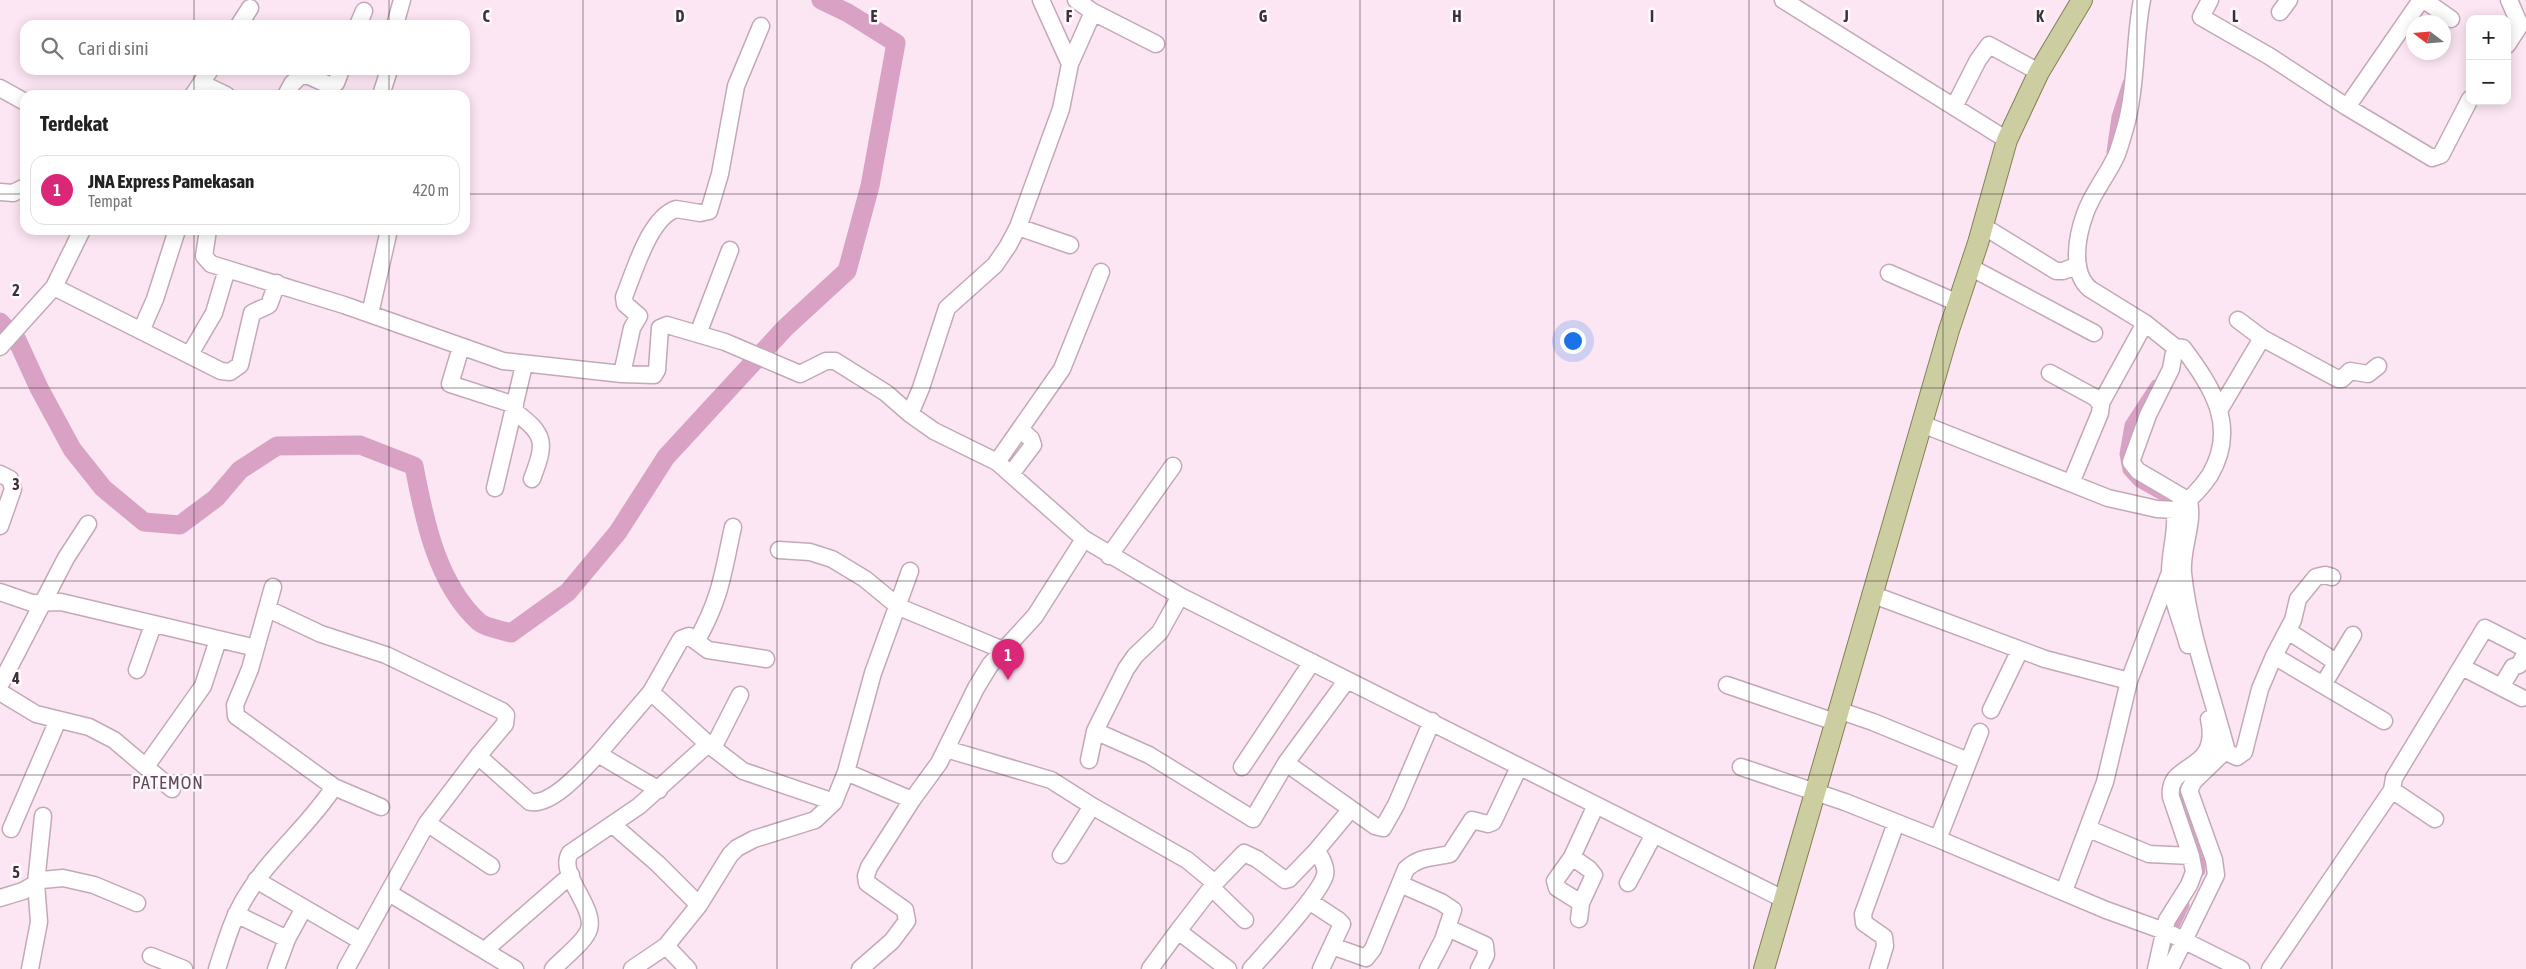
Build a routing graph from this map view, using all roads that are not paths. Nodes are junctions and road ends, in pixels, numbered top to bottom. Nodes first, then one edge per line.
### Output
1 (402, 0) edge
2 (1041, 0) edge
3 (1076, 0) edge
4 (1783, 0) edge
5 (2082, 0) edge
6 (2142, 0) edge
7 (2210, 0) edge
8 (2422, 0) edge
9 (2509, 0) edge
10 (250, 8) dead end
11 (1093, 12) junction
12 (2445, 15) edge
13 (242, 20) edge
14 (396, 20) edge
15 (761, 26) dead end
16 (2511, 39) edge
17 (1156, 44) dead end
18 (1070, 64) junction
19 (2039, 72) junction
20 (339, 75) edge
21 (387, 75) edge
22 (201, 83) edge
23 (0, 88) edge
24 (216, 90) edge
25 (289, 90) edge
26 (383, 90) edge
27 (20, 99) edge
28 (2467, 105) edge
29 (1954, 107) junction
30 (2346, 107) junction
31 (2007, 140) junction
32 (20, 190) edge
33 (0, 192) edge
34 (1983, 226) junction
35 (1018, 228) junction
36 (80, 235) edge
37 (175, 235) edge
38 (207, 235) edge
39 (388, 235) edge
40 (1070, 245) dead end
41 (730, 250) dead end
42 (1970, 267) junction
43 (2073, 267) junction
44 (227, 268) junction
45 (1101, 272) dead end
46 (1889, 273) dead end
47 (277, 283) junction
48 (54, 287) junction
49 (1958, 303) junction
50 (370, 314) junction
51 (2238, 320) dead end
52 (2142, 329) junction
53 (141, 331) junction
54 (2094, 333) dead end
55 (698, 334) junction
56 (2262, 338) junction
57 (4, 341) edge
58 (2175, 346) junction
59 (461, 347) junction
60 (190, 354) junction
61 (524, 365) junction
62 (2378, 366) dead end
63 (2050, 373) dead end
64 (622, 374) junction
65 (2101, 403) junction
66 (515, 408) junction
67 (2220, 409) junction
68 (910, 414) junction
69 (1922, 424) junction
70 (1020, 429) junction
71 (997, 462) junction
72 (1173, 466) dead end
73 (0, 474) edge
74 (1011, 474) junction
75 (532, 479) dead end
76 (2071, 483) junction
77 (495, 488) dead end
78 (2182, 506) junction
79 (88, 524) dead end
80 (0, 526) edge
81 (732, 527) dead end
82 (1084, 539) junction
83 (779, 550) dead end
84 (1109, 556) junction
85 (910, 571) dead end
86 (2170, 573) junction
87 (2332, 577) dead end
88 (273, 586) dead end
89 (0, 592) edge
90 (1871, 594) junction
91 (1180, 596) junction
92 (44, 603) junction
93 (899, 607) junction
94 (268, 609) junction
95 (153, 625) junction
96 (2288, 631) junction
97 (2353, 635) dead end
98 (218, 640) junction
99 (697, 640) junction
100 (256, 648) junction
101 (1003, 650) junction
102 (2020, 650) junction
103 (2526, 651) edge
104 (2274, 656) junction
105 (766, 659) dead end
106 (1312, 662) junction
107 (2336, 662) junction
108 (2462, 667) junction
109 (137, 670) dead end
110 (1347, 680) junction
111 (2129, 682) junction
112 (0, 685) edge
113 (1727, 685) dead end
114 (2323, 686) junction
115 (2502, 687) junction
116 (0, 692) edge
117 (651, 692) junction
118 (740, 695) dead end
119 (2522, 698) dead end
120 (1990, 710) dead end
121 (1837, 716) junction
122 (58, 720) junction
123 (1432, 721) junction
124 (2384, 721) dead end
125 (1095, 731) junction
126 (1980, 732) dead end
127 (710, 746) junction
128 (2219, 748) junction
129 (946, 749) junction
130 (598, 754) junction
131 (478, 756) junction
132 (1089, 760) dead end
133 (1968, 761) junction
134 (1286, 763) junction
135 (147, 766) junction
136 (1242, 767) dead end
137 (1519, 767) junction
138 (1741, 767) dead end
139 (846, 772) junction
140 (334, 788) junction
141 (172, 789) dead end
142 (659, 790) junction
143 (2392, 790) junction
144 (1816, 793) junction
145 (912, 800) junction
146 (834, 802) junction
147 (1596, 805) junction
148 (1092, 806) junction
149 (381, 807) dead end
150 (1351, 809) junction
151 (43, 816) dead end
152 (2435, 819) dead end
153 (427, 823) junction
154 (1896, 823) junction
155 (613, 824) junction
156 (12, 828) dead end
157 (2088, 829) junction
158 (1653, 836) junction
159 (1938, 839) junction
160 (1316, 851) junction
161 (1060, 855) dead end
162 (2192, 856) junction
163 (1572, 857) junction
164 (491, 866) dead end
165 (571, 875) junction
166 (256, 880) junction
167 (36, 883) junction
168 (1628, 883) dead end
169 (1400, 884) junction
170 (1214, 885) junction
171 (2064, 891) junction
172 (389, 893) junction
173 (0, 898) edge
174 (1785, 900) junction
175 (1309, 901) junction
176 (137, 903) dead end
177 (1581, 903) junction
178 (699, 905) junction
179 (304, 908) junction
180 (236, 914) junction
181 (1579, 919) dead end
182 (1245, 920) dead end
183 (1448, 928) junction
184 (1178, 931) junction
185 (2173, 935) junction
186 (287, 939) junction
187 (361, 942) junction
188 (666, 946) junction
189 (1332, 946) junction
190 (485, 950) junction
191 (151, 956) dead end
192 (511, 968) edge
193 (30, 969) edge
194 (184, 969) edge
195 (218, 969) edge
196 (276, 969) edge
197 (346, 969) edge
198 (553, 969) edge
199 (632, 969) edge
200 (688, 969) edge
201 (860, 969) edge
202 (1150, 969) edge
203 (1228, 969) edge
204 (1251, 969) edge
205 (1321, 969) edge
206 (1428, 969) edge
207 (1479, 969) edge
208 (1764, 969) edge
209 (1878, 969) edge
210 (2156, 969) edge
211 (2170, 969) edge
212 (2241, 969) edge
213 (2270, 969) edge

1 - 14 street
2 - 18 street
3 - 11 street
4 - 29 street
5 - 19 main road
6 - 43 street
7 - 30 street
8 - 12 street
8 - 30 street
9 - 16 street
10 - 13 street
11 - 17 street
11 - 18 street
15 - 64 street
18 - 35 street
19 - 29 street
19 - 31 main road
20 - 25 street
21 - 26 street
22 - 24 street
23 - 27 street
28 - 30 street
29 - 31 street
31 - 34 main road
32 - 33 street
34 - 42 main road
34 - 43 street
35 - 40 street
35 - 68 street
36 - 48 street
37 - 53 street
38 - 44 street
39 - 50 street
41 - 55 street
42 - 49 main road
42 - 54 street
43 - 52 street
44 - 47 street
44 - 60 street
45 - 70 street
46 - 49 street
47 - 50 street
47 - 60 street
48 - 53 street
48 - 57 street
49 - 69 main road
50 - 59 street
51 - 56 street
52 - 58 street
52 - 65 street
53 - 60 street
55 - 64 street
55 - 68 street
56 - 62 street
56 - 67 street
58 - 67 street
58 - 78 street
59 - 61 street
59 - 66 street
61 - 64 street
61 - 66 street
63 - 65 street
65 - 76 street
66 - 75 street
66 - 77 street
67 - 78 street
68 - 71 street
69 - 76 street
69 - 90 main road
70 - 71 street
70 - 74 street
71 - 74 street
72 - 84 street
73 - 80 street
74 - 82 street
76 - 78 street
78 - 86 street
78 - 128 street
79 - 92 street
81 - 99 street
82 - 84 street
82 - 101 street
83 - 93 street
84 - 91 street
85 - 93 street
86 - 111 street
86 - 128 street
87 - 96 street
88 - 94 street
89 - 92 street
90 - 102 street
90 - 121 main road
91 - 106 street
91 - 125 street
92 - 95 street
92 - 112 street
93 - 101 street
93 - 139 street
94 - 100 street
94 - 131 street
95 - 98 street
95 - 109 street
96 - 104 street
96 - 107 street
97 - 107 street
98 - 100 street
98 - 135 street
99 - 105 street
99 - 117 street
100 - 140 street
101 - 129 street
102 - 111 street
102 - 120 street
103 - 108 street
103 - 115 street
104 - 114 street
104 - 128 street
106 - 110 street
106 - 136 street
107 - 114 street
108 - 115 street
108 - 143 street
110 - 123 street
110 - 134 street
111 - 157 street
113 - 121 street
114 - 124 street
115 - 119 street
116 - 122 street
117 - 127 street
117 - 130 street
118 - 127 street
121 - 133 street
121 - 144 main road
122 - 135 street
122 - 156 street
123 - 137 street
123 - 150 street
125 - 132 street
125 - 134 street
126 - 133 street
127 - 142 street
127 - 146 street
128 - 162 street
128 - 185 street
129 - 145 street
129 - 148 street
130 - 131 street
130 - 142 street
131 - 153 street
133 - 159 street
134 - 150 street
135 - 141 street
137 - 147 street
137 - 169 street
138 - 144 street
139 - 145 street
139 - 146 street
140 - 149 street
140 - 166 street
142 - 155 street
143 - 152 street
143 - 213 street
144 - 154 street
144 - 174 main road
145 - 201 street
146 - 178 street
147 - 158 street
147 - 163 street
148 - 161 street
148 - 170 street
150 - 160 street
151 - 167 street
153 - 164 street
153 - 172 street
154 - 159 street
154 - 209 street
155 - 165 street
155 - 178 street
157 - 162 street
157 - 171 street
158 - 168 street
158 - 174 street
159 - 171 street
160 - 170 street
160 - 175 street
162 - 185 street
163 - 177 street
163 - 177 street
165 - 190 street
165 - 198 street
166 - 179 street
166 - 180 street
167 - 173 street
167 - 176 street
167 - 193 street
169 - 183 street
169 - 189 street
170 - 182 street
170 - 184 street
171 - 185 street
172 - 187 street
172 - 190 street
174 - 208 main road
175 - 189 street
175 - 204 street
177 - 181 street
178 - 188 street
179 - 186 street
179 - 187 street
180 - 186 street
180 - 195 street
183 - 206 street
183 - 207 street
184 - 202 street
184 - 203 street
185 - 210 street
185 - 211 street
185 - 212 street
186 - 196 street
187 - 197 street
188 - 199 street
188 - 200 street
189 - 205 street
190 - 192 street
191 - 194 street

